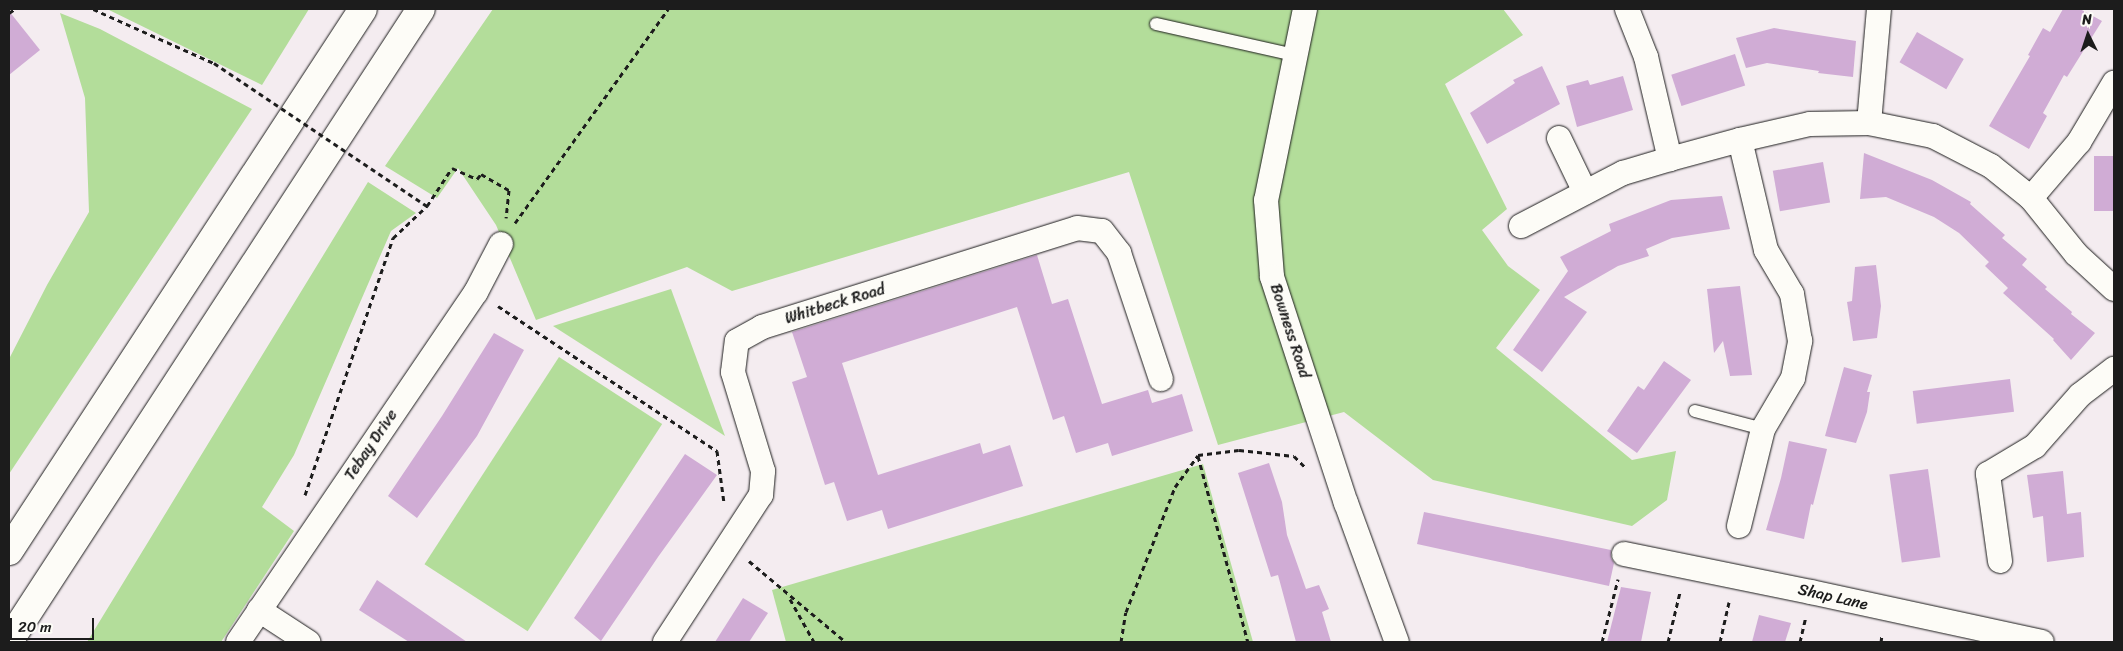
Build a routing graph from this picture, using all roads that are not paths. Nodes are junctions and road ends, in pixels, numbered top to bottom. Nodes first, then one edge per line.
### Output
1 (363, 9) edge
2 (421, 9) edge
3 (1305, 9) edge
4 (1627, 9) edge
5 (1879, 9) edge
6 (1156, 24) dead end
7 (1295, 55) junction
8 (2114, 83) edge
9 (1869, 123) junction
10 (1559, 138) dead end
11 (1740, 140) junction
12 (1670, 159) junction
13 (1585, 192) junction
14 (2031, 198) junction
15 (1521, 226) dead end
16 (506, 237) road end
17 (2114, 289) edge
18 (2114, 370) edge
19 (1161, 379) dead end
20 (1695, 411) dead end
21 (1763, 429) junction
22 (1739, 526) dead end
23 (9, 550) edge
24 (1624, 554) road end
25 (2000, 561) dead end
26 (259, 610) junction
27 (9, 641) edge
28 (238, 642) edge
29 (308, 642) edge
30 (665, 642) edge
31 (1397, 642) edge
32 (2042, 642) edge

1 - 23 highway
2 - 27 highway
3 - 7 street, Bowness Road
4 - 12 street
5 - 9 street
6 - 7 lane
7 - 31 street, Bowness Road
8 - 14 street
9 - 11 street
9 - 14 street
10 - 13 street
11 - 12 street
11 - 21 street
12 - 13 street
13 - 15 street
14 - 17 street
16 - 26 street, Tebay Drive
18 - 25 street
19 - 30 street, Whitbeck Road
20 - 21 lane
21 - 22 street
24 - 32 street, Shap Lane
26 - 28 street, Tebay Drive
26 - 29 street

